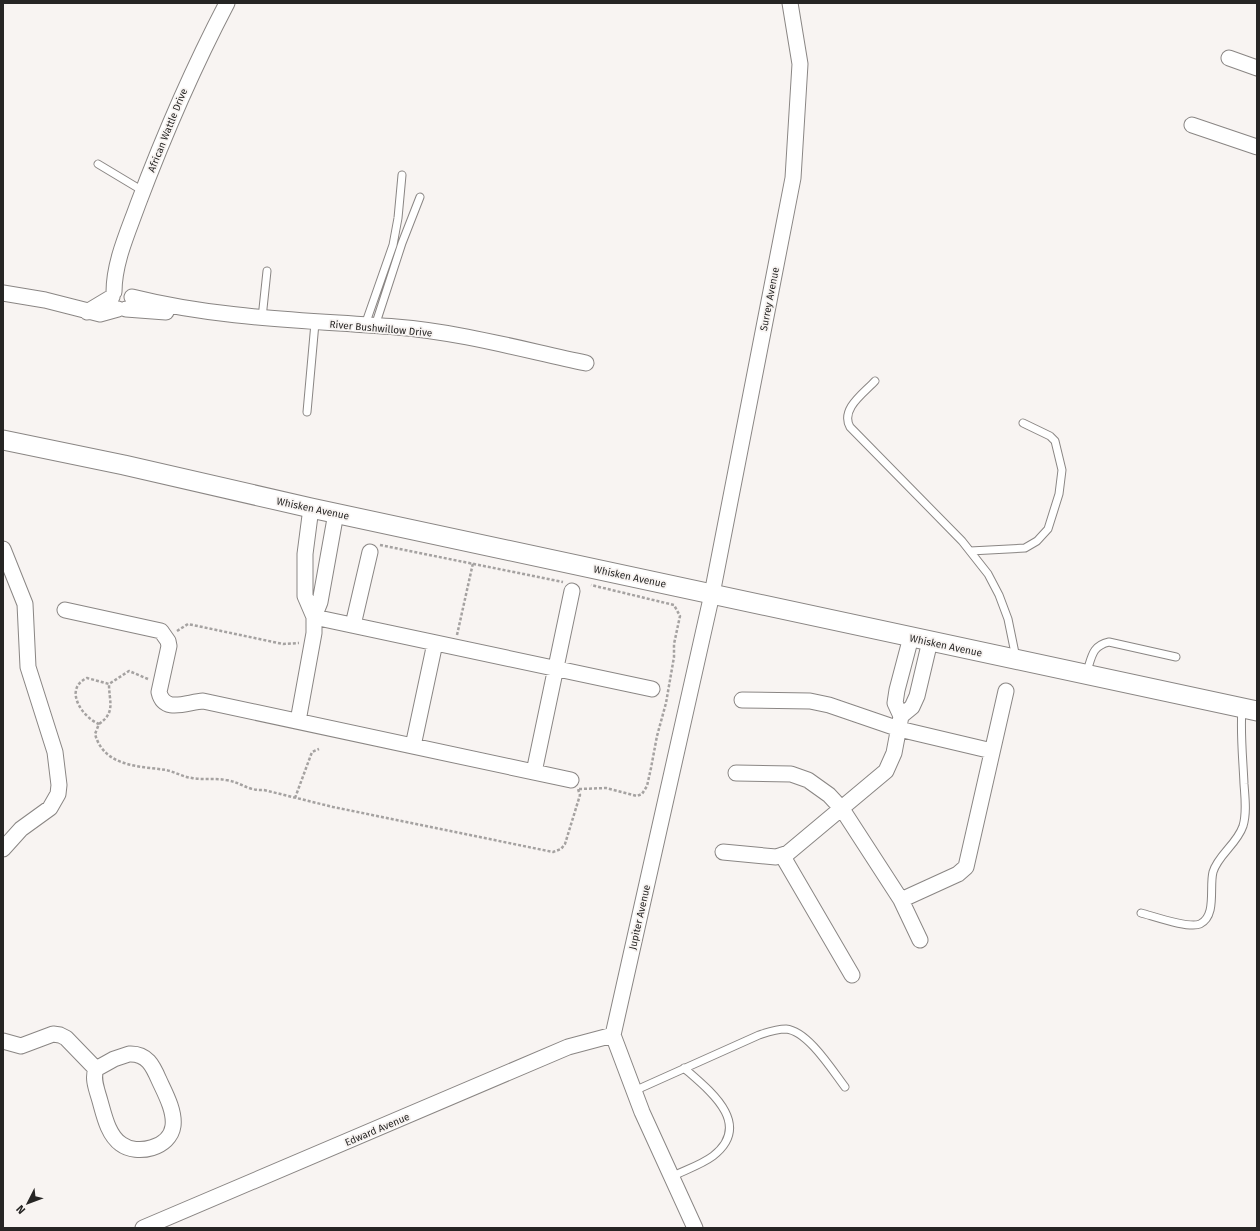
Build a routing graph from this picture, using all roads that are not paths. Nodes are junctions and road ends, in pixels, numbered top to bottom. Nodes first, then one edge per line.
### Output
1 (228, 3) edge
2 (790, 3) edge
3 (1229, 58) dead end
4 (1257, 68) edge
5 (1192, 125) dead end
6 (1257, 147) edge
7 (98, 164) dead end
8 (402, 175) dead end
9 (143, 191) junction
10 (420, 197) dead end
11 (267, 271) dead end
12 (3, 293) edge
13 (122, 299) junction
14 (262, 318) junction
15 (315, 323) junction
16 (370, 326) junction
17 (586, 363) dead end
18 (875, 381) dead end
19 (307, 412) dead end
20 (1023, 423) dead end
21 (3, 440) edge
22 (311, 508) junction
23 (336, 513) junction
24 (3, 549) edge
25 (970, 551) junction
26 (370, 552) road end
27 (570, 586) road end
28 (712, 594) junction
29 (65, 610) dead end
30 (314, 617) junction
31 (353, 625) junction
32 (911, 637) junction
33 (930, 641) junction
34 (435, 643) junction
35 (1176, 657) dead end
36 (1016, 660) junction
37 (556, 668) junction
38 (902, 670) junction
39 (1086, 674) junction
40 (922, 676) junction
41 (652, 689) dead end
42 (1006, 691) dead end
43 (742, 700) dead end
44 (1249, 709) edge
45 (298, 721) junction
46 (900, 722) junction
47 (413, 746) junction
48 (992, 752) junction
49 (534, 772) junction
50 (736, 773) dead end
51 (575, 785) road end
52 (842, 809) junction
53 (3, 849) edge
54 (723, 852) dead end
55 (782, 855) junction
56 (901, 900) junction
57 (1141, 913) dead end
58 (920, 940) dead end
59 (852, 975) dead end
60 (613, 1035) junction
61 (3, 1041) edge
62 (96, 1068) junction
63 (684, 1068) junction
64 (845, 1087) dead end
65 (634, 1091) junction
66 (671, 1177) junction
67 (143, 1228) edge
68 (695, 1228) edge

1 - 9 street, African Wattle Drive
2 - 28 street, Surrey Avenue
3 - 4 street
5 - 6 street
7 - 9 lane
8 - 16 lane
9 - 13 street, African Wattle Drive
10 - 16 lane
11 - 14 lane
12 - 13 street
13 - 14 street, River Bushwillow Drive
14 - 15 street, River Bushwillow Drive
15 - 16 street, River Bushwillow Drive
15 - 19 lane
16 - 17 street, River Bushwillow Drive
18 - 25 lane
20 - 25 lane
21 - 22 street, Whisken Avenue
22 - 23 street, Whisken Avenue
22 - 30 street
23 - 28 street, Whisken Avenue
23 - 30 street
24 - 53 street
25 - 36 lane
26 - 31 street
27 - 37 street
28 - 32 street, Whisken Avenue
28 - 60 street, Jupiter Avenue
29 - 45 street
30 - 31 street
30 - 45 street
31 - 34 street
32 - 33 street, Whisken Avenue
32 - 38 street
33 - 36 street, Whisken Avenue
33 - 40 street
34 - 37 street
34 - 47 street
35 - 39 lane
36 - 39 street, Whisken Avenue
37 - 41 street
37 - 49 street
38 - 40 street
38 - 46 street
39 - 44 street, Whisken Avenue
40 - 46 street
42 - 48 street
43 - 46 street
44 - 57 lane
45 - 47 street
46 - 48 street
46 - 52 street
47 - 49 street
48 - 56 street
49 - 51 street
50 - 52 street
52 - 55 street
52 - 56 street
54 - 55 street
55 - 59 street
56 - 58 street
60 - 65 street
60 - 67 street, Edward Avenue
61 - 62 street
62 - 62 street
63 - 64 lane
63 - 65 lane
63 - 66 lane
65 - 66 street
66 - 68 street

